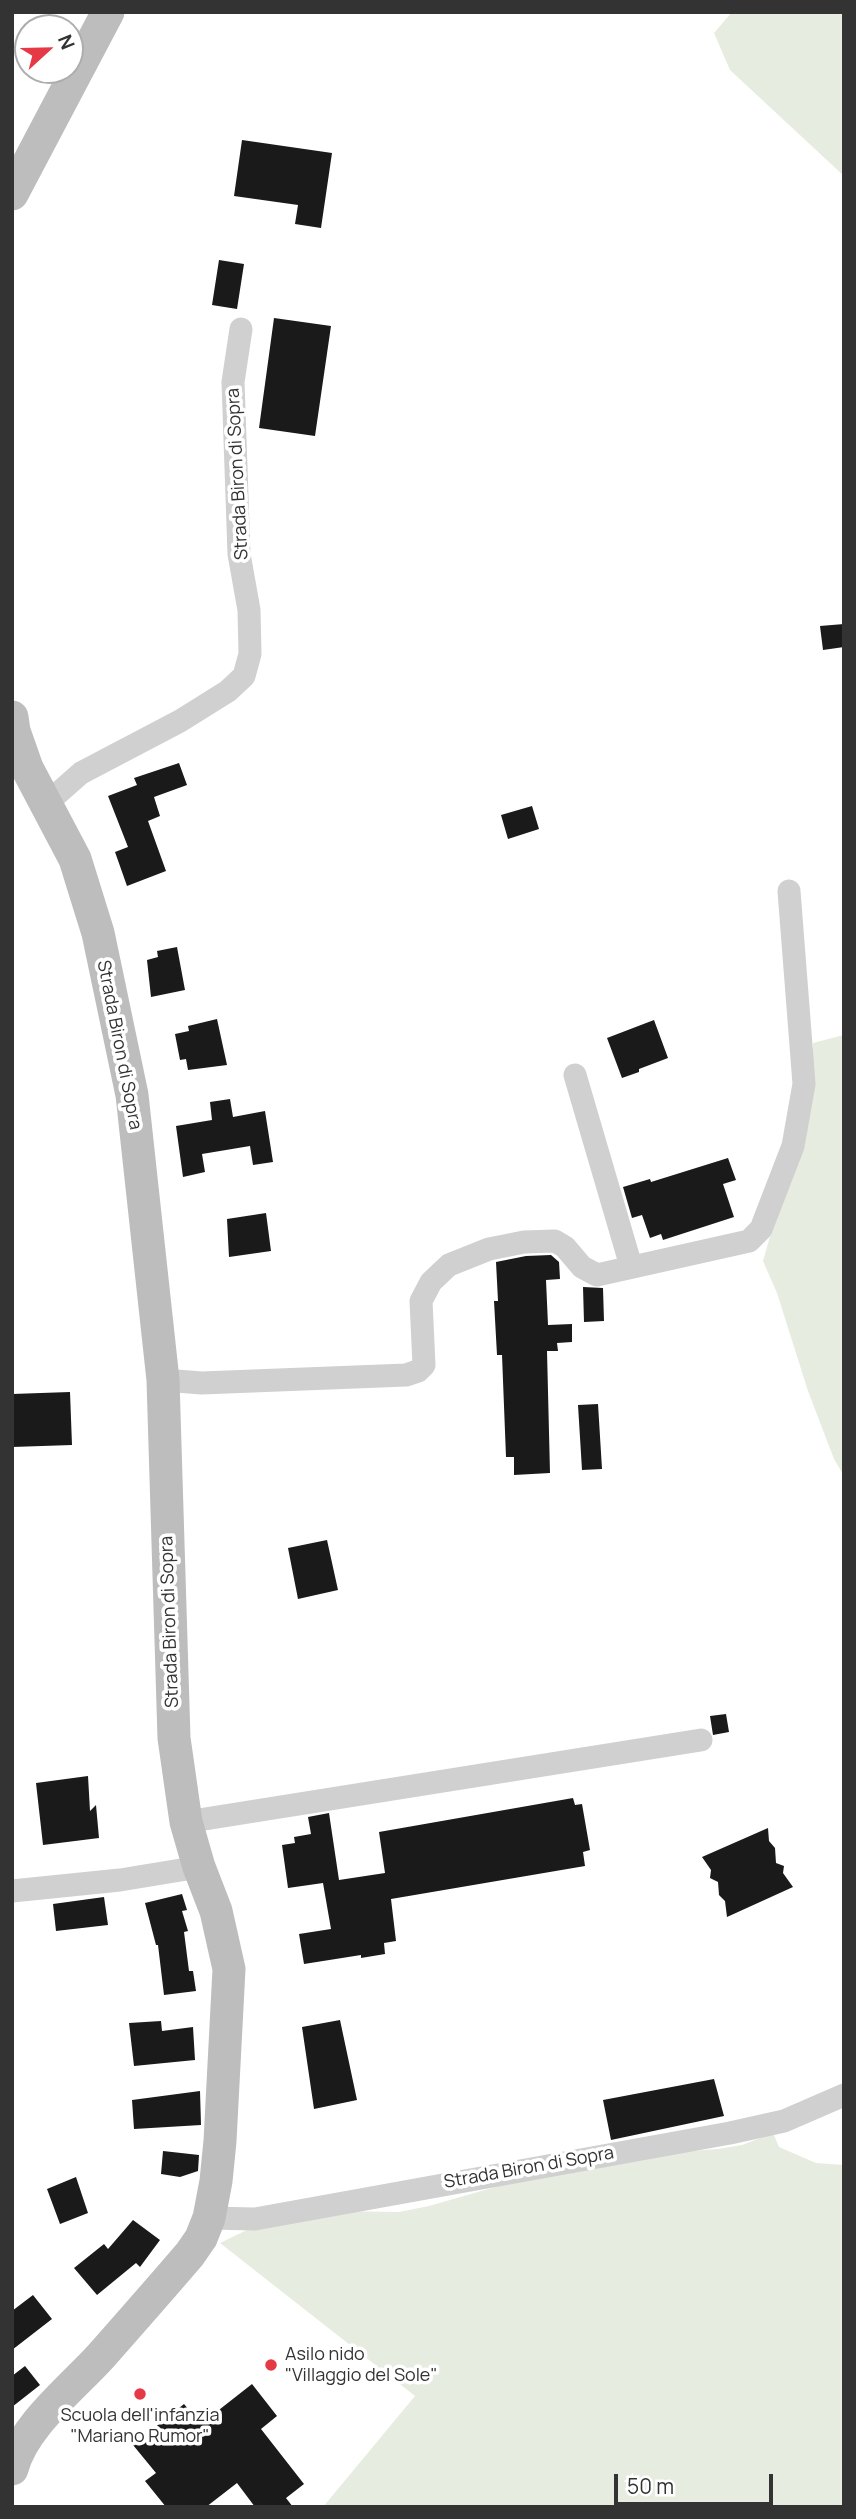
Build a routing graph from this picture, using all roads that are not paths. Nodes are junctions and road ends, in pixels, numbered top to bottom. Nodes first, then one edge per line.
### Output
1 (108, 12) edge
2 (12, 194) edge
3 (241, 329) dead end
4 (13, 725) edge
5 (47, 803) junction
6 (789, 891) dead end
7 (575, 1075) dead end
8 (631, 1266) junction
9 (163, 1380) junction
10 (701, 1740) dead end
11 (186, 1822) junction
12 (199, 1867) junction
13 (12, 1891) edge
14 (844, 2095) edge
15 (209, 2218) junction
16 (12, 2469) edge

1 - 2 street
3 - 5 street, Strada Biron di Sopra
4 - 5 street, Strada Biron di Sopra
5 - 9 street, Strada Biron di Sopra
6 - 8 street
7 - 8 street
8 - 9 street
9 - 11 street, Strada Biron di Sopra
10 - 11 street
11 - 12 street, Strada Biron di Sopra
12 - 13 street
12 - 15 street, Strada Biron di Sopra
14 - 15 street, Strada Biron di Sopra
15 - 16 street, Strada Biron di Sopra

